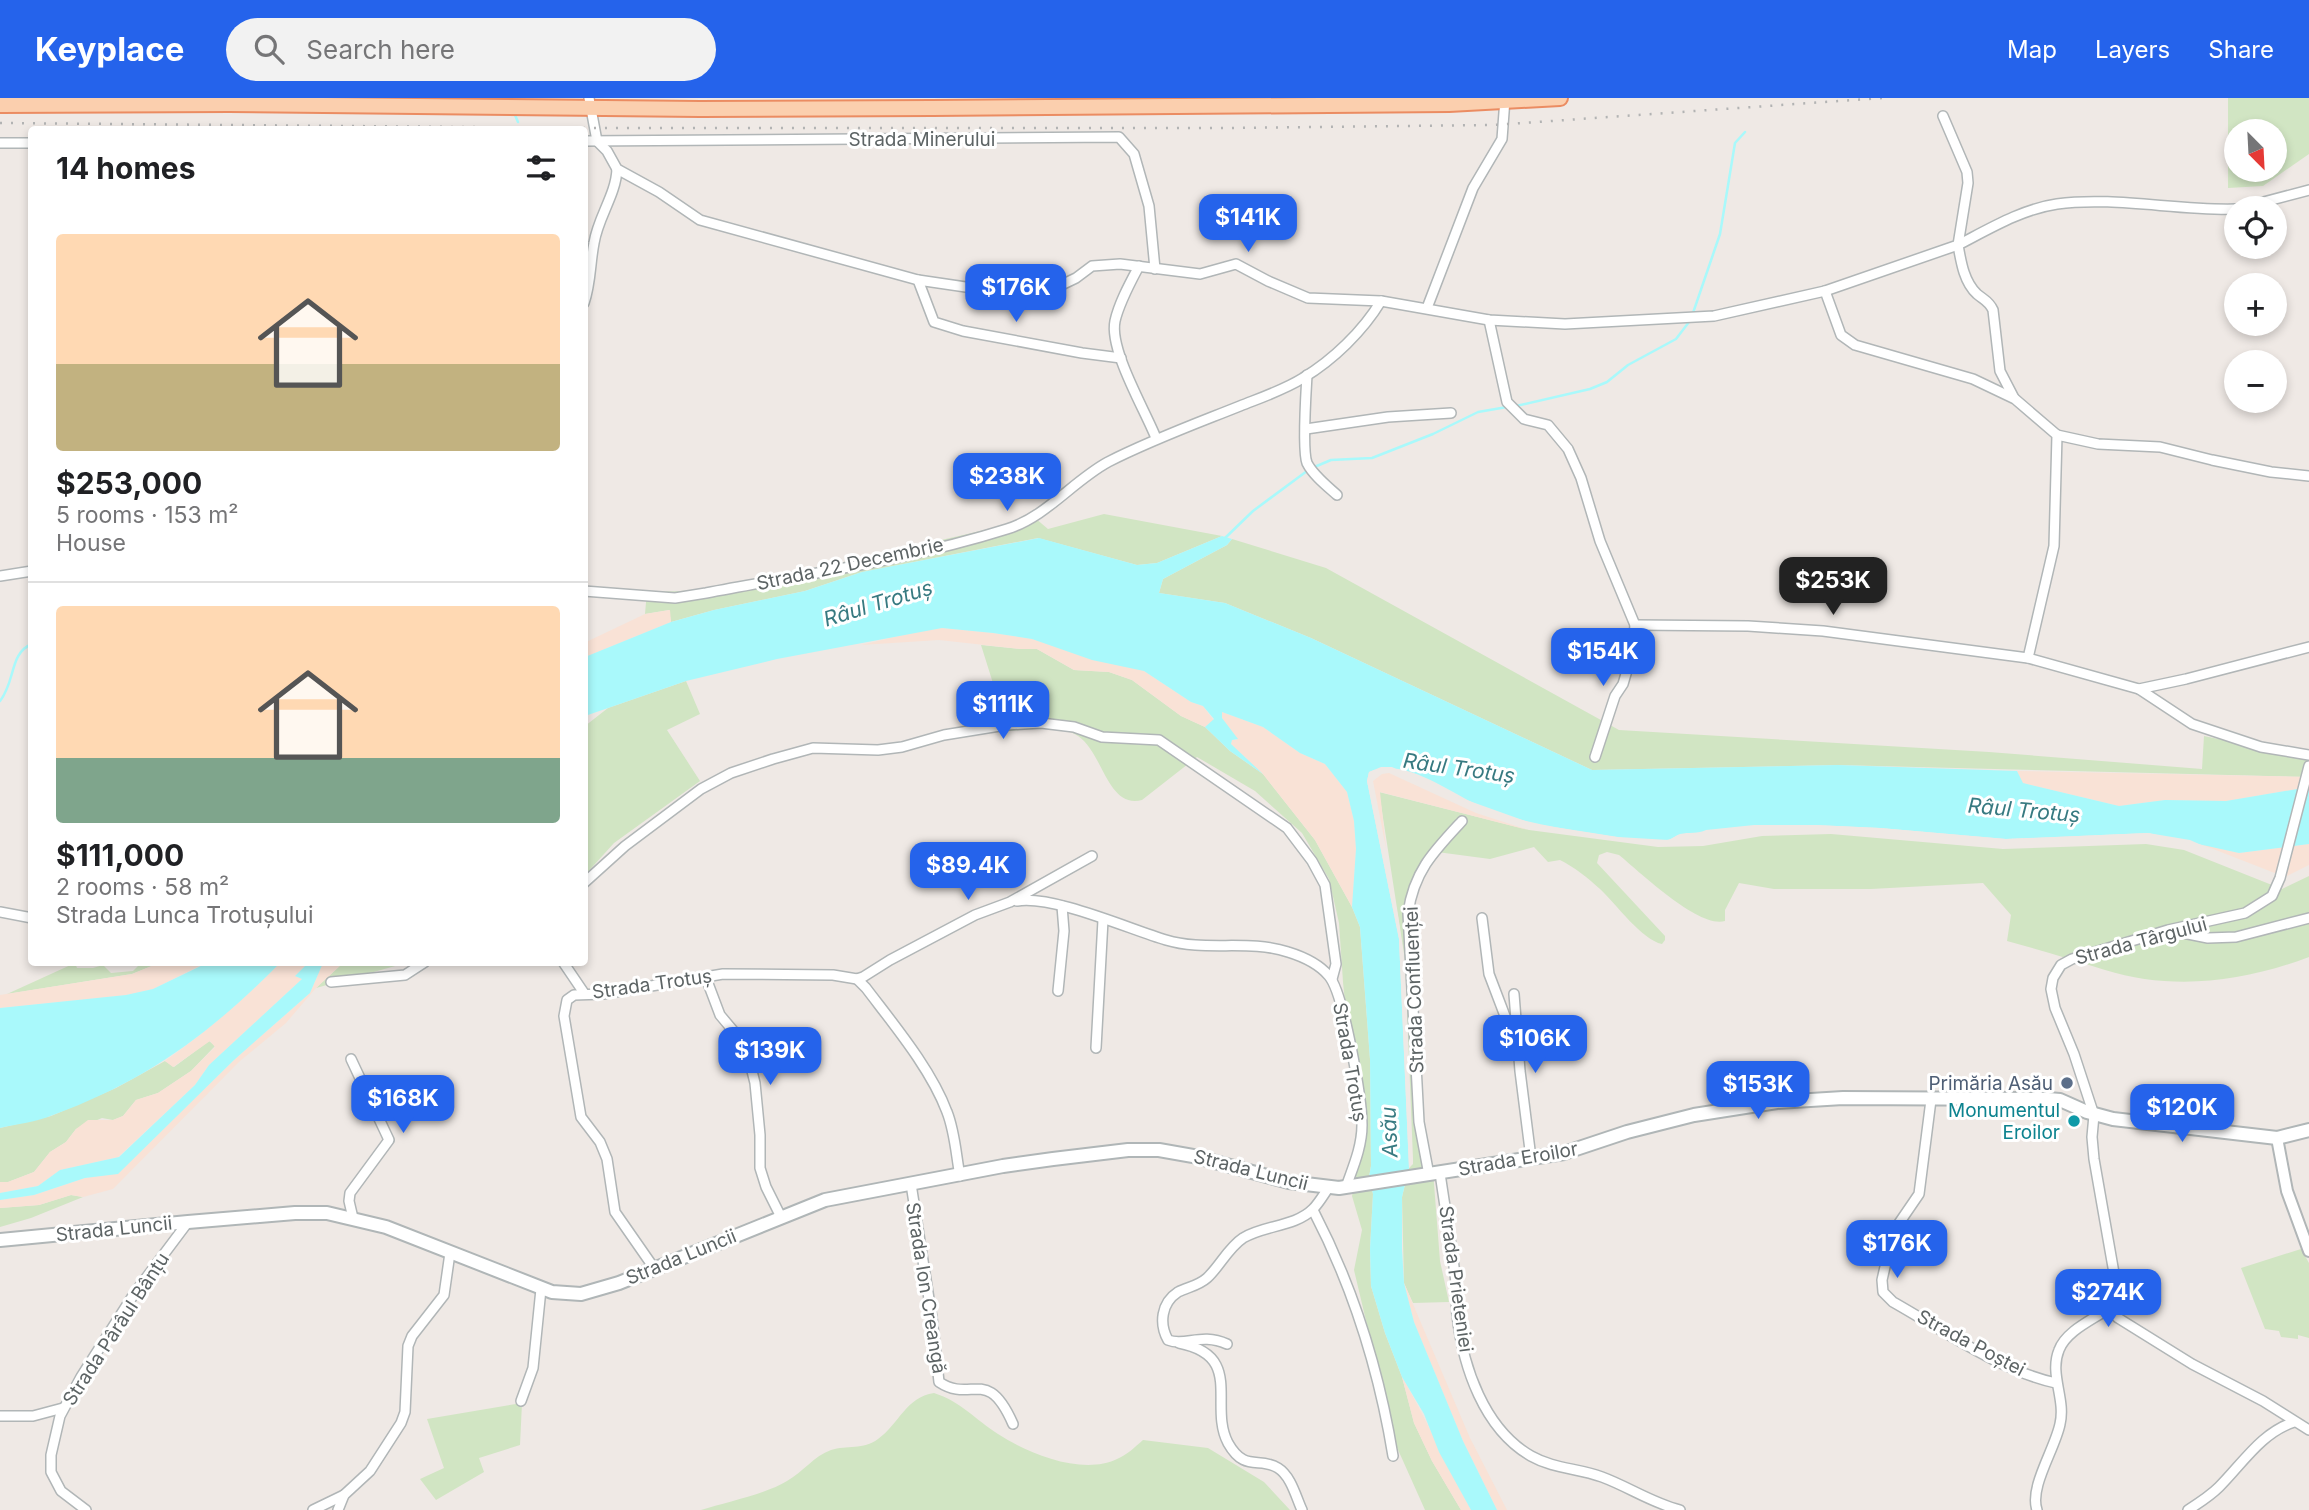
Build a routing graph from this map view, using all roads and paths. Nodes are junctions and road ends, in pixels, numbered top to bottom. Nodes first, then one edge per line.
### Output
1 (1560, 98) edge
2 (1505, 100) edge
3 (467, 102) edge
4 (8, 103) edge
5 (589, 103) edge
6 (1089, 103) edge
7 (1943, 116) dead end
8 (588, 141) edge
9 (597, 141) junction
10 (0, 142) edge
11 (28, 143) edge
12 (617, 169) junction
13 (2309, 190) edge
14 (2287, 196) edge
15 (2224, 208) edge
16 (1958, 246) junction
17 (1139, 267) junction
18 (1155, 269) junction
19 (918, 280) junction
20 (588, 286) edge
21 (1825, 291) junction
22 (1381, 301) junction
23 (1427, 308) junction
24 (1489, 320) junction
25 (1121, 358) junction
26 (1307, 375) junction
27 (2015, 399) junction
28 (1451, 414) dead end
29 (1306, 429) junction
30 (2057, 435) junction
31 (1156, 438) junction
32 (2309, 476) edge
33 (1337, 495) dead end
34 (28, 572) edge
35 (0, 576) edge
36 (588, 591) edge
37 (1635, 625) junction
38 (2309, 647) edge
39 (2028, 658) junction
40 (2139, 689) junction
41 (2309, 755) edge
42 (1595, 757) dead end
43 (2308, 768) edge
44 (1462, 821) dead end
45 (1092, 856) dead end
46 (588, 879) edge
47 (1010, 902) junction
48 (1062, 906) junction
49 (0, 912) edge
50 (28, 917) edge
51 (1482, 918) dead end
52 (2309, 918) edge
53 (1103, 920) junction
54 (2168, 930) junction
55 (419, 966) edge
56 (566, 966) edge
57 (706, 978) junction
58 (857, 979) junction
59 (1332, 979) junction
60 (331, 982) dead end
61 (1058, 991) dead end
62 (584, 993) junction
63 (1514, 994) dead end
64 (1096, 1048) dead end
65 (1518, 1056) junction
66 (351, 1059) dead end
67 (1931, 1100) junction
68 (2094, 1115) junction
69 (2309, 1130) edge
70 (2277, 1138) junction
71 (1531, 1158) junction
72 (1435, 1174) junction
73 (960, 1176) junction
74 (911, 1184) junction
75 (1364, 1185) joint
76 (1329, 1187) junction
77 (1346, 1187) junction
78 (1313, 1210) junction
79 (353, 1217) junction
80 (781, 1217) junction
81 (188, 1222) junction
82 (0, 1240) edge
83 (2309, 1251) edge
84 (450, 1253) junction
85 (654, 1268) junction
86 (541, 1289) junction
87 (2108, 1309) junction
88 (1174, 1342) junction
89 (1227, 1345) dead end
90 (2056, 1383) junction
91 (520, 1401) dead end
92 (63, 1408) junction
93 (0, 1416) edge
94 (2294, 1422) junction
95 (1013, 1424) dead end
96 (2309, 1430) edge
97 (1393, 1456) dead end
98 (345, 1495) junction
99 (86, 1510) edge
100 (313, 1510) edge
101 (338, 1510) edge
102 (1302, 1510) edge
103 (1680, 1510) edge
104 (2038, 1510) edge
105 (2188, 1510) edge

1 - 2 main road, Strada Minerului
2 - 6 main road, Strada Minerului
2 - 23 street
3 - 4 main road, Strada Minerului
3 - 5 main road, Strada Minerului
5 - 6 main road, Strada Minerului
5 - 9 street
7 - 16 street
8 - 9 street, Strada Minerului
9 - 12 street
9 - 18 street, Strada Minerului
10 - 11 street
12 - 19 street
12 - 20 street
13 - 14 street
15 - 16 street
16 - 21 street
16 - 27 street
17 - 18 street
17 - 19 street
17 - 25 street
18 - 22 street
19 - 25 street
21 - 24 street
21 - 27 street
22 - 23 street
22 - 26 street, Strada 22 Decembrie
23 - 24 street
24 - 37 street
25 - 31 street
26 - 29 street
26 - 31 street, Strada 22 Decembrie
27 - 30 street
28 - 29 street
29 - 33 street
30 - 32 street
30 - 39 street
31 - 36 street, Strada 22 Decembrie
34 - 35 street
37 - 39 street
37 - 42 street
38 - 40 street
39 - 40 street
40 - 41 street
43 - 54 street, Strada Târgului
44 - 72 street, Strada Confluenței
45 - 47 street, Strada Trotuș
46 - 59 street
47 - 48 street, Strada Trotuș
47 - 58 street, Strada Trotuș
48 - 53 street, Strada Trotuș
48 - 61 street
49 - 50 street
51 - 65 street
52 - 54 street
53 - 59 street, Strada Trotuș
53 - 64 street
54 - 68 street, Strada Târgului
55 - 60 street
56 - 62 street
57 - 58 street, Strada Trotuș
57 - 62 street, Strada Trotuș
57 - 80 street
58 - 73 street
59 - 77 street, Strada Trotuș
62 - 85 street, Strada Trotuș
63 - 65 street
65 - 71 street
66 - 79 street
67 - 68 main road, Strada Eroilor
67 - 71 main road, Strada Eroilor
67 - 90 street, Strada Poștei
68 - 70 main road, Strada Eroilor
68 - 87 street, Strada Târgului
69 - 70 main road, Strada Eroilor
70 - 83 street
71 - 72 main road, Strada Eroilor
72 - 75 main road, Strada Eroilor
72 - 103 street, Strada Prieteniei
73 - 74 main road, Strada Luncii
73 - 76 main road, Strada Luncii
74 - 80 main road, Strada Luncii
74 - 95 street, Strada Ion Creangă
75 - 77 main road, Strada Luncii
76 - 77 main road, Strada Luncii
76 - 78 street
78 - 88 street
78 - 97 street
79 - 81 main road, Strada Luncii
79 - 84 main road, Strada Luncii
80 - 85 main road, Strada Luncii
81 - 82 main road, Strada Luncii
81 - 92 street, Strada Pârâul Bânțu
84 - 86 main road, Strada Luncii
84 - 98 street
85 - 86 main road, Strada Luncii
86 - 91 street
87 - 90 street
87 - 94 street
88 - 89 street
88 - 102 street
90 - 104 street
92 - 93 street
92 - 99 street, Strada Pârâul Bânțu
94 - 96 street
94 - 105 street
98 - 100 street
98 - 101 street

